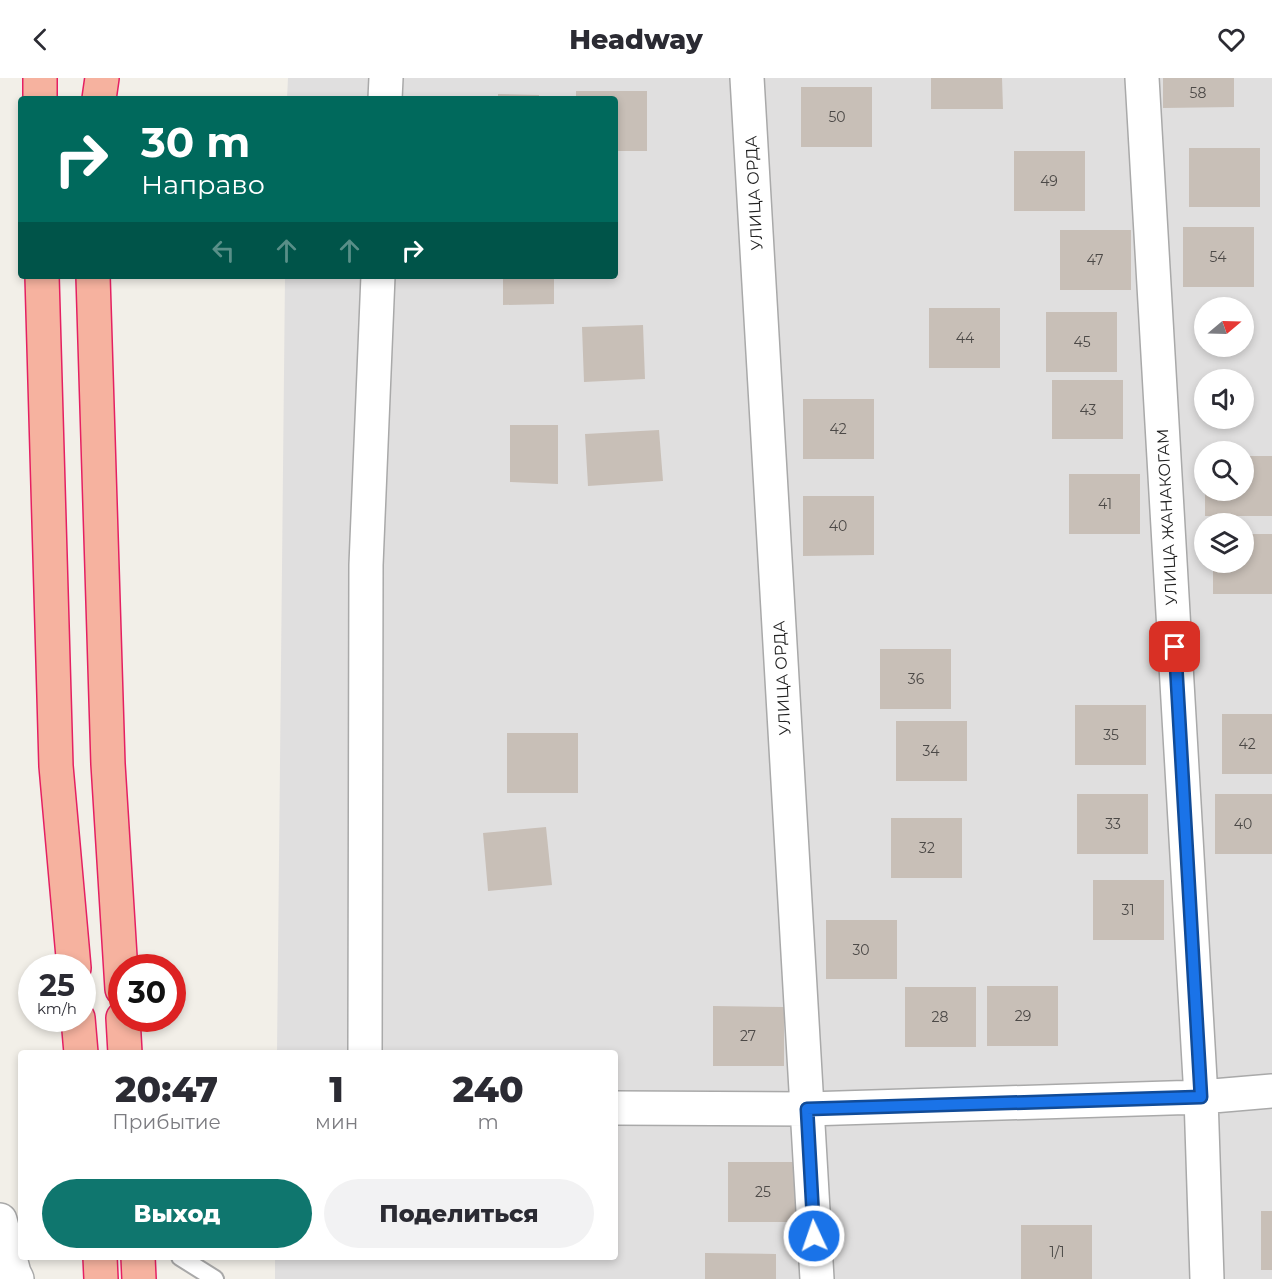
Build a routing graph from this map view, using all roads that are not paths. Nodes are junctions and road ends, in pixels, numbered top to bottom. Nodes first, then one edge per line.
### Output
1 (40, 78) edge
2 (386, 78) edge
3 (747, 78) edge
4 (1142, 78) edge
5 (40, 96) edge
6 (385, 96) edge
7 (42, 279) edge
8 (93, 279) edge
9 (378, 279) edge
10 (73, 954) edge
11 (120, 954) edge
12 (79, 1032) edge
13 (124, 1032) edge
14 (81, 1050) edge
15 (125, 1050) edge
16 (365, 1050) edge
17 (1272, 1091) edge
18 (1201, 1097) junction
19 (618, 1108) edge
20 (807, 1109) junction
21 (0, 1220) edge
22 (100, 1260) edge
23 (138, 1260) edge
24 (185, 1260) edge
25 (17, 1279) edge
26 (101, 1279) edge
27 (139, 1279) edge
28 (215, 1279) edge
29 (817, 1279) edge
30 (1207, 1279) edge

1 - 5 highway
2 - 6 street
3 - 20 street, УЛИЦА ОРДА
4 - 18 street, УЛИЦА ЖАНАКОГАМ
7 - 10 highway
8 - 11 highway
9 - 16 street
12 - 14 highway
13 - 15 highway
17 - 18 street
18 - 20 street
18 - 30 street, УЛИЦА ЖАНАКОГАМ
19 - 20 street
20 - 29 street, УЛИЦА ОРДА
21 - 25 street
22 - 26 highway
23 - 27 highway
24 - 28 lane

